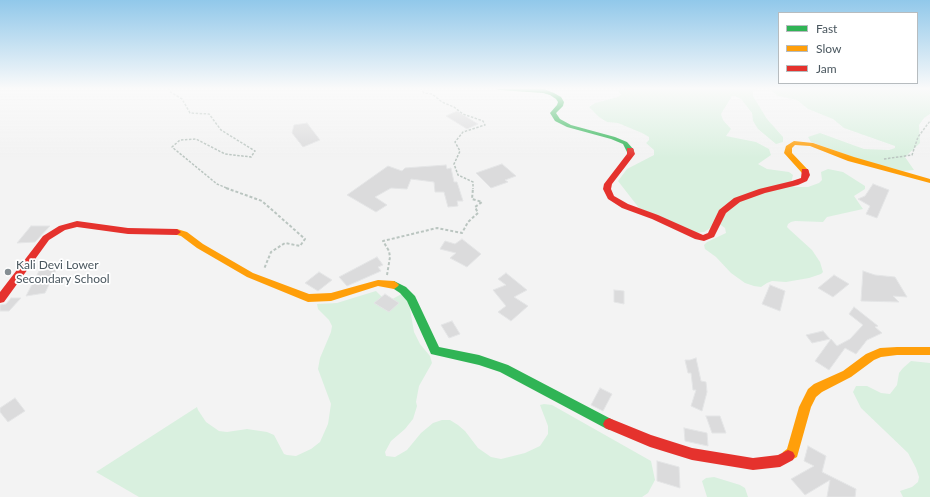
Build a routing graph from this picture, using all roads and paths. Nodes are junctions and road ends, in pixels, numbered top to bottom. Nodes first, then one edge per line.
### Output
1 (189, 111) edge
2 (459, 111) edge
3 (555, 111) edge
4 (930, 121) edge
5 (883, 159) dead end
6 (930, 181) edge
7 (261, 278) junction
8 (385, 283) junction
9 (0, 299) edge
10 (930, 351) edge

1 - 7 path
2 - 8 path
3 - 6 main road
4 - 5 path
7 - 8 main road
7 - 9 main road
8 - 10 main road

